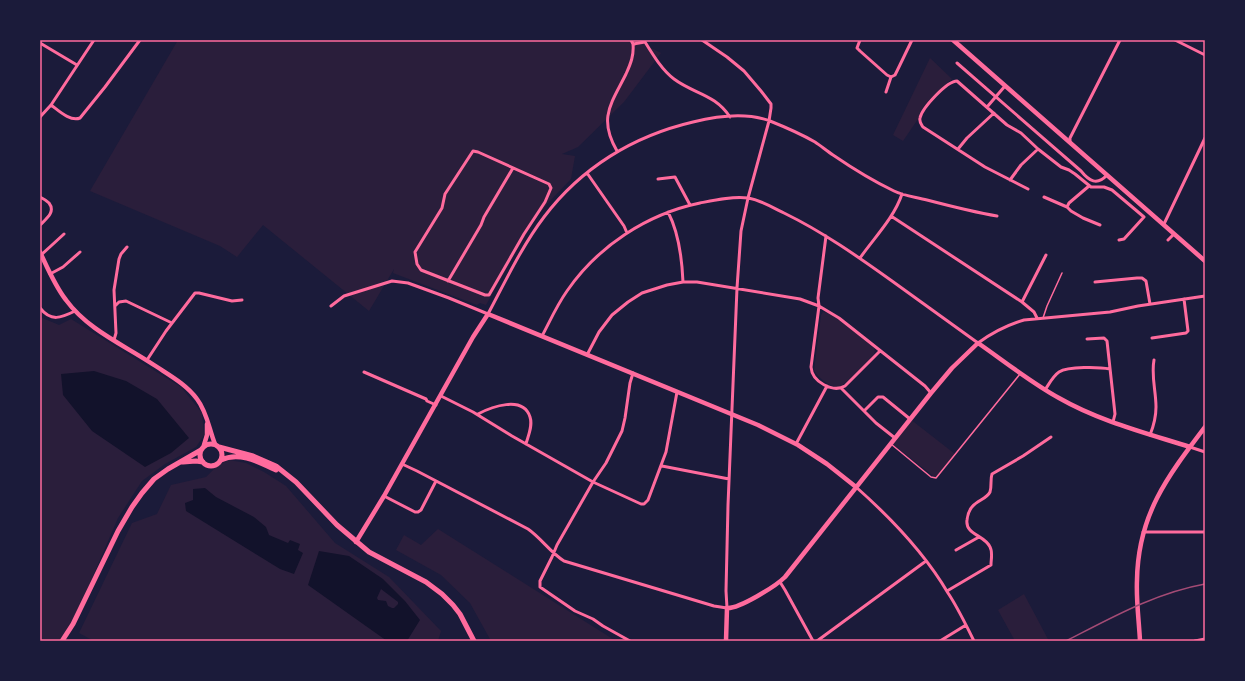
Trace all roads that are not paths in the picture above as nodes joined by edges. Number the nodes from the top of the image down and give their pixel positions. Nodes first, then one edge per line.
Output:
1 (94, 40) edge
2 (140, 40) edge
3 (631, 40) edge
4 (646, 40) edge
5 (702, 40) edge
6 (860, 40) edge
7 (912, 40) edge
8 (953, 40) edge
9 (1120, 40) edge
10 (1175, 40) edge
11 (40, 43) edge
12 (633, 44) junction
13 (1205, 55) edge
14 (957, 63) dead end
15 (77, 65) junction
16 (891, 77) junction
17 (1005, 86) junction
18 (886, 92) dead end
19 (996, 96) junction
20 (50, 105) junction
21 (987, 107) junction
22 (994, 113) junction
23 (730, 116) junction
24 (40, 117) edge
25 (769, 121) junction
26 (1205, 138) edge
27 (1070, 142) junction
28 (1204, 143) edge
29 (958, 149) junction
30 (1038, 149) junction
31 (617, 151) junction
32 (513, 168) junction
33 (586, 173) junction
34 (1107, 175) junction
35 (1084, 176) junction
36 (1079, 177) junction
37 (658, 179) dead end
38 (1010, 180) junction
39 (1089, 186) junction
40 (1028, 189) dead end
41 (902, 194) junction
42 (40, 197) edge
43 (1044, 197) dead end
44 (748, 198) junction
45 (690, 205) junction
46 (1067, 207) junction
47 (668, 212) junction
48 (891, 216) junction
49 (997, 216) dead end
50 (1164, 224) junction
51 (40, 225) edge
52 (1100, 225) dead end
53 (627, 233) junction
54 (64, 234) dead end
55 (1174, 234) junction
56 (826, 236) junction
57 (1119, 240) dead end
58 (1168, 240) dead end
59 (127, 247) dead end
60 (80, 252) dead end
61 (41, 253) edge
62 (1046, 255) dead end
63 (860, 258) junction
64 (1205, 260) edge
65 (1062, 273) dead end
66 (50, 274) junction
67 (448, 281) junction
68 (683, 282) junction
69 (1095, 282) dead end
70 (737, 288) junction
71 (1205, 296) edge
72 (1184, 299) junction
73 (242, 300) dead end
74 (1022, 302) junction
75 (1150, 304) junction
76 (114, 306) junction
77 (331, 306) dead end
78 (819, 306) junction
79 (40, 308) edge
80 (75, 311) junction
81 (488, 314) junction
82 (1037, 318) junction
83 (1044, 318) junction
84 (172, 323) junction
85 (542, 336) junction
86 (1152, 338) dead end
87 (1087, 339) dead end
88 (114, 340) junction
89 (978, 343) junction
90 (880, 351) junction
91 (587, 355) junction
92 (147, 360) junction
93 (1154, 360) dead end
94 (1110, 369) junction
95 (364, 372) dead end
96 (633, 373) junction
97 (1021, 373) junction
98 (827, 386) junction
99 (841, 388) junction
100 (1045, 390) junction
101 (677, 392) junction
102 (931, 392) junction
103 (441, 396) junction
104 (436, 405) junction
105 (864, 411) junction
106 (478, 414) junction
107 (732, 414) junction
108 (207, 419) junction
109 (910, 420) junction
110 (1113, 422) junction
111 (1205, 427) edge
112 (1150, 434) junction
113 (1051, 437) dead end
114 (895, 438) junction
115 (891, 443) junction
116 (526, 444) junction
117 (796, 444) junction
118 (217, 445) junction
119 (1190, 447) junction
120 (203, 448) junction
121 (1205, 452) edge
122 (221, 460) junction
123 (180, 462) junction
124 (203, 462) junction
125 (402, 464) junction
126 (662, 466) junction
127 (283, 472) junction
128 (729, 479) junction
129 (436, 481) junction
130 (593, 482) junction
131 (856, 487) junction
132 (384, 496) junction
133 (1143, 532) junction
134 (1205, 532) edge
135 (979, 537) junction
136 (356, 542) junction
137 (956, 550) dead end
138 (554, 553) junction
139 (926, 561) junction
140 (780, 582) junction
141 (948, 591) junction
142 (727, 608) junction
143 (966, 625) junction
144 (1205, 639) edge
145 (62, 641) edge
146 (474, 641) edge
147 (630, 641) edge
148 (726, 641) edge
149 (813, 641) edge
150 (816, 641) edge
151 (940, 641) edge
152 (974, 641) edge
153 (1140, 641) edge
154 (1195, 641) edge

1 - 15 street
2 - 20 street
3 - 12 street
4 - 12 street
5 - 25 street
6 - 16 street
7 - 16 street
8 - 17 main road
9 - 27 street
10 - 13 street
11 - 15 street
12 - 23 street
12 - 31 street
14 - 19 street
15 - 20 street
16 - 18 street
17 - 19 street
17 - 27 main road
19 - 21 street
19 - 35 street
20 - 24 street
21 - 22 street
21 - 29 street
22 - 29 street
22 - 30 street
23 - 25 street
23 - 31 street
25 - 41 street
25 - 44 street
26 - 28 street
27 - 34 main road
28 - 50 street
29 - 38 street
30 - 36 street
30 - 38 street
31 - 33 street
32 - 67 street
32 - 67 street
32 - 67 street
33 - 53 street
33 - 81 street
34 - 35 street
34 - 50 main road
35 - 36 street
36 - 39 street
37 - 45 street
38 - 40 street
39 - 46 street
39 - 57 street
41 - 48 street
41 - 49 street
42 - 51 street
43 - 46 street
44 - 45 street
44 - 56 street
44 - 70 street
45 - 47 street
46 - 52 street
47 - 53 street
47 - 68 street
48 - 63 street
48 - 74 street
50 - 55 main road
53 - 85 street
54 - 61 street
55 - 58 street
55 - 64 main road
56 - 63 street
56 - 78 street
59 - 76 street
60 - 66 street
61 - 66 main road
62 - 74 street
63 - 89 street
65 - 83 lane
66 - 80 main road
68 - 70 street
68 - 91 street
69 - 75 street
70 - 78 street
70 - 107 street
71 - 72 street
72 - 75 street
72 - 86 street
73 - 84 street
74 - 82 street
75 - 83 street
76 - 84 street
76 - 88 street
77 - 81 street
78 - 90 street
78 - 98 street
79 - 80 street
80 - 88 main road
81 - 85 main road
81 - 103 main road
82 - 83 street
82 - 89 street
84 - 92 street
85 - 91 main road
87 - 94 street
88 - 92 main road
89 - 97 main road
89 - 102 main road
90 - 99 street
90 - 102 street
91 - 96 main road
92 - 108 main road
93 - 112 street
94 - 100 street
94 - 110 street
95 - 104 street
96 - 101 main road
96 - 130 street
97 - 100 main road
97 - 115 lane
98 - 99 street
98 - 117 street
99 - 105 street
100 - 110 main road
101 - 107 main road
101 - 126 street
102 - 109 main road
103 - 104 main road
103 - 106 street
104 - 125 main road
105 - 109 street
105 - 114 street
106 - 116 street
106 - 116 street
107 - 117 main road
107 - 128 street
108 - 118 main road
108 - 120 main road
109 - 114 main road
110 - 112 main road
111 - 119 main road
112 - 119 main road
113 - 135 street
114 - 115 main road
115 - 131 main road
116 - 130 street
117 - 131 main road
118 - 120 main road
118 - 122 main road
118 - 127 main road
119 - 121 street
119 - 133 main road
120 - 123 main road
120 - 124 main road
122 - 124 main road
122 - 127 main road
123 - 124 main road
123 - 145 main road
125 - 129 street
125 - 132 main road
126 - 128 street
126 - 130 street
127 - 136 main road
128 - 142 street
129 - 132 street
129 - 138 street
130 - 138 street
131 - 139 street
131 - 140 main road
132 - 136 main road
133 - 134 street
133 - 153 main road
135 - 137 street
135 - 141 street
136 - 146 main road
138 - 142 street
138 - 147 street
139 - 141 street
139 - 150 street
140 - 142 main road
140 - 149 street
141 - 143 street
142 - 148 main road
143 - 151 street
143 - 152 street
144 - 154 street

